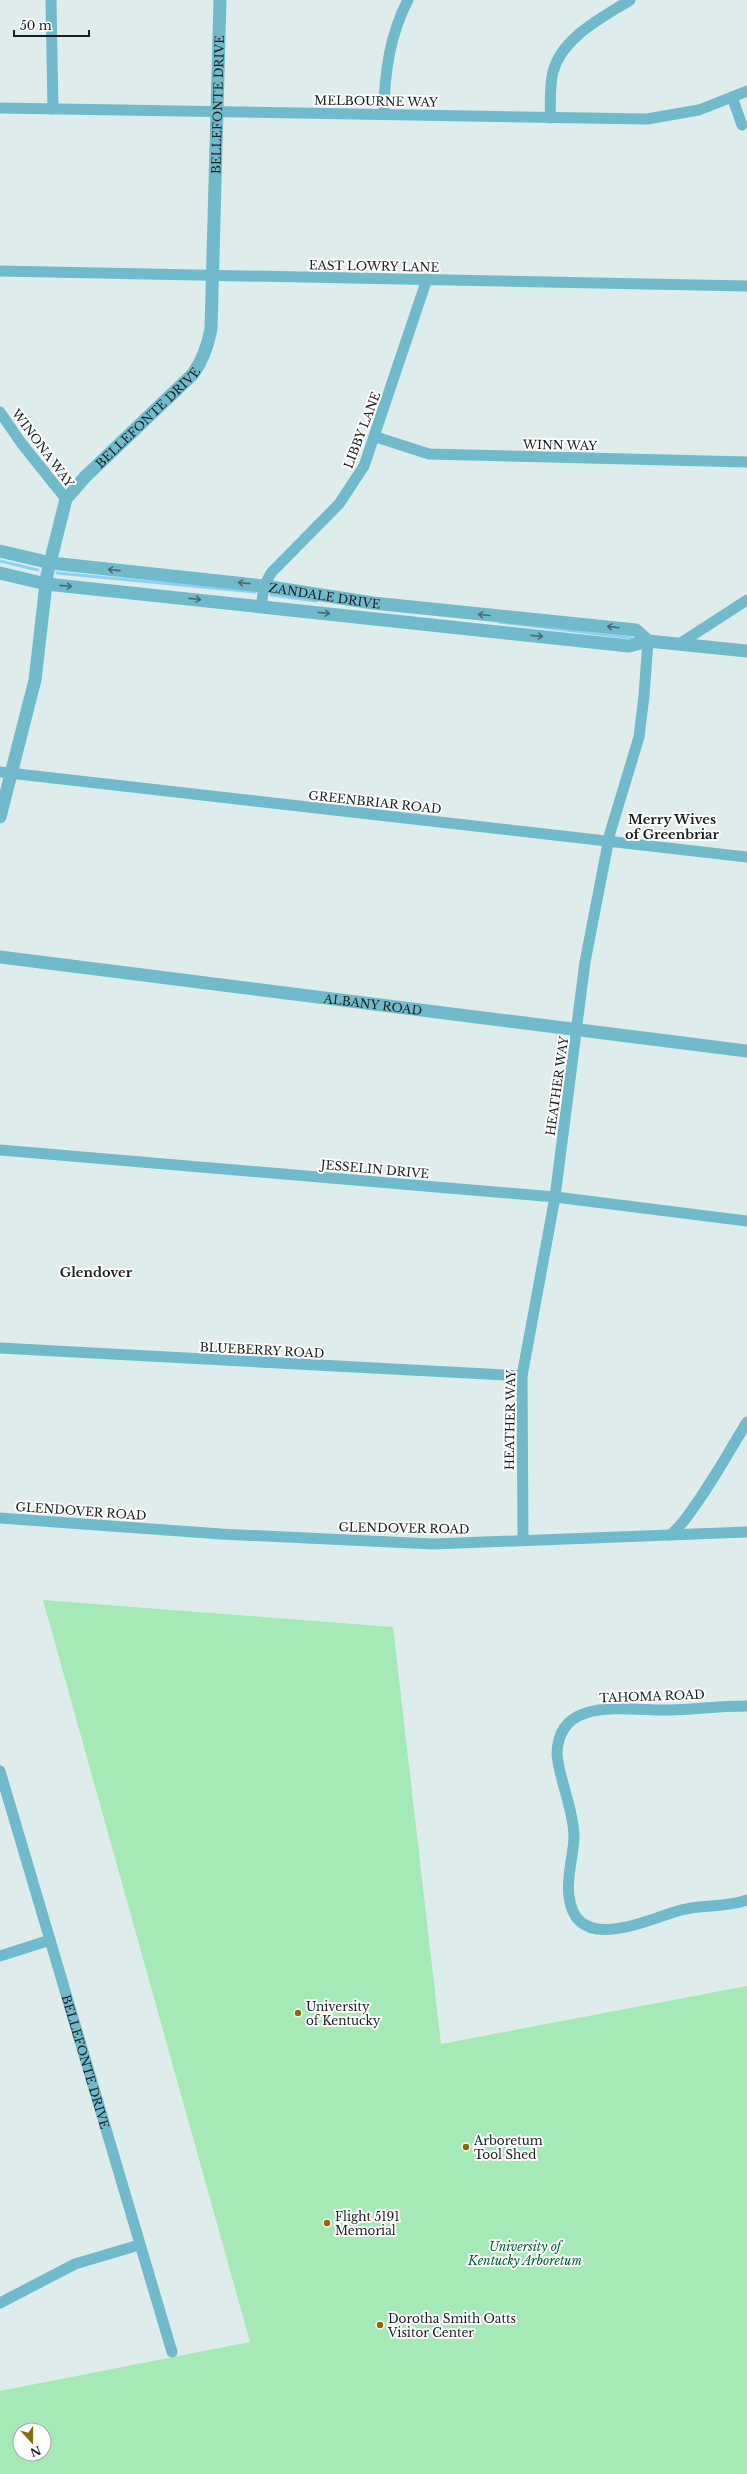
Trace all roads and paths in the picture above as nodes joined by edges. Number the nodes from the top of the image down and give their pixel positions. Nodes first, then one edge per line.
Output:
1 (51, 0) edge
2 (220, 0) edge
3 (408, 0) edge
4 (630, 0) edge
5 (747, 91) edge
6 (732, 97) junction
7 (0, 108) edge
8 (53, 109) junction
9 (218, 112) junction
10 (384, 114) junction
11 (550, 118) junction
12 (742, 125) dead end
13 (0, 271) edge
14 (212, 276) junction
15 (427, 279) junction
16 (747, 286) edge
17 (0, 412) edge
18 (376, 437) junction
19 (747, 462) edge
20 (66, 499) junction
21 (0, 551) edge
22 (51, 563) junction
23 (0, 574) edge
24 (46, 584) junction
25 (264, 586) junction
26 (747, 600) edge
27 (261, 606) junction
28 (648, 640) junction
29 (679, 644) junction
30 (747, 651) edge
31 (6, 773) edge
32 (0, 817) edge
33 (610, 842) junction
34 (747, 857) edge
35 (0, 957) edge
36 (577, 1030) junction
37 (747, 1051) edge
38 (0, 1150) edge
39 (555, 1197) junction
40 (747, 1221) edge
41 (0, 1348) edge
42 (522, 1376) junction
43 (747, 1422) edge
44 (0, 1518) edge
45 (747, 1532) edge
46 (668, 1535) junction
47 (523, 1540) junction
48 (747, 1706) edge
49 (0, 1771) edge
50 (747, 1900) edge
51 (50, 1940) junction
52 (0, 1956) edge
53 (139, 2245) junction
54 (0, 2303) edge
55 (172, 2352) dead end

1 - 8 street
2 - 9 street, BELLEFONTE DRIVE
3 - 10 street
4 - 11 street
5 - 6 street, MELBOURNE WAY
6 - 11 street, MELBOURNE WAY
6 - 12 street
7 - 8 street, MELBOURNE WAY
8 - 9 street, MELBOURNE WAY
9 - 10 street, MELBOURNE WAY
9 - 14 street, BELLEFONTE DRIVE
10 - 11 street, MELBOURNE WAY
13 - 14 street, EAST LOWRY LANE
14 - 15 street, EAST LOWRY LANE
14 - 20 street, BELLEFONTE DRIVE
15 - 16 street, EAST LOWRY LANE
15 - 18 street, LIBBY LANE
17 - 20 street, WINONA WAY
18 - 19 street, WINN WAY
18 - 25 street, LIBBY LANE
20 - 22 street, BELLEFONTE DRIVE
21 - 22 street, ZANDALE DRIVE
22 - 24 street, BELLEFONTE DRIVE
25 -> 22 street, ZANDALE DRIVE
23 - 24 street, ZANDALE DRIVE
24 -> 27 street, ZANDALE DRIVE
24 - 31 street, BELLEFONTE DRIVE
25 - 27 street, LIBBY LANE
28 -> 25 street, ZANDALE DRIVE
26 - 29 street
27 -> 28 street, ZANDALE DRIVE
28 - 29 street, ZANDALE DRIVE
28 - 33 street, HEATHER WAY
29 - 30 street, ZANDALE DRIVE
31 - 32 street, BELLEFONTE DRIVE
31 - 33 street, GREENBRIAR ROAD
33 - 34 street, GREENBRIAR ROAD
33 - 36 street, HEATHER WAY
35 - 36 street, ALBANY ROAD
36 - 37 street, ALBANY ROAD
36 - 39 street, HEATHER WAY
38 - 39 street, JESSELIN DRIVE
39 - 40 street, JESSELIN DRIVE
39 - 42 street, HEATHER WAY
41 - 42 street, BLUEBERRY ROAD
42 - 47 street, HEATHER WAY
43 - 46 street
44 - 47 street, GLENDOVER ROAD
45 - 46 street, GLENDOVER ROAD
46 - 47 street, GLENDOVER ROAD
48 - 50 street, TAHOMA ROAD
49 - 51 street, BELLEFONTE DRIVE
51 - 52 street
51 - 53 street, BELLEFONTE DRIVE
53 - 54 street
53 - 55 street, BELLEFONTE DRIVE

